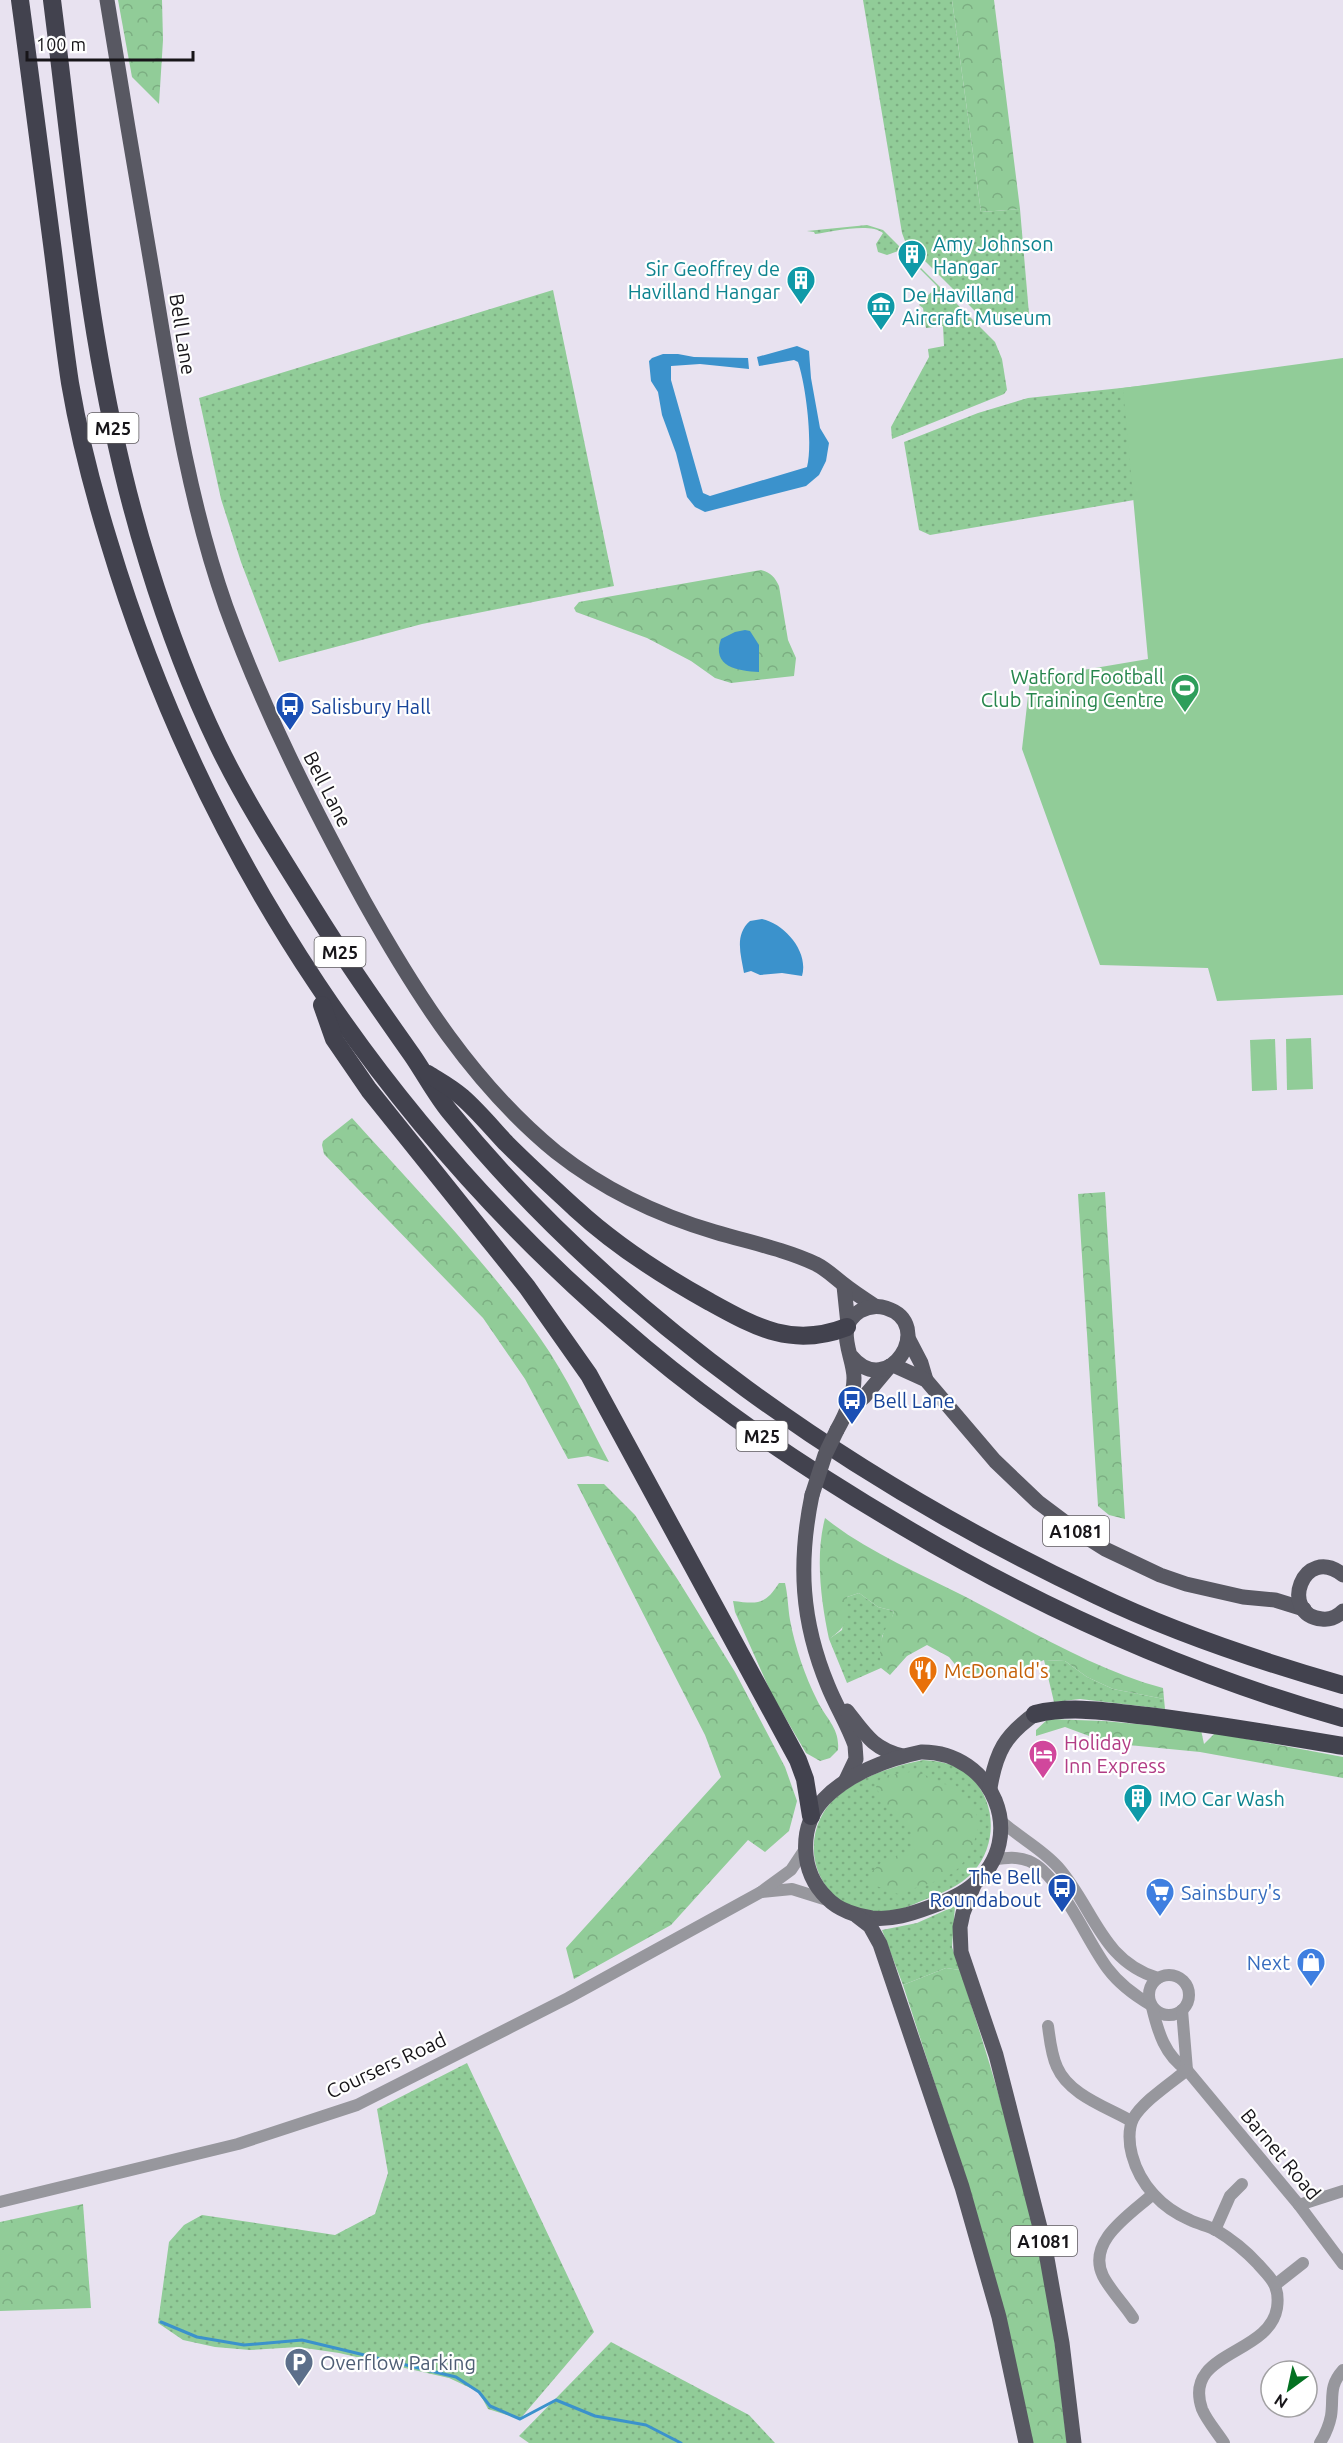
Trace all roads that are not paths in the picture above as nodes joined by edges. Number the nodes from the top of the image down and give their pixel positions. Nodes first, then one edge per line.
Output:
1 (20, 0) edge
2 (52, 0) edge
3 (106, 0) edge
4 (310, 976) junction
5 (422, 1069) junction
6 (844, 1286) junction
7 (875, 1306) junction
8 (848, 1325) junction
9 (908, 1338) junction
10 (851, 1356) junction
11 (891, 1366) junction
12 (927, 1380) junction
13 (847, 1412) junction
14 (1343, 1575) edge
15 (1300, 1585) junction
16 (1275, 1600) junction
17 (1304, 1610) junction
18 (1343, 1611) edge
19 (1343, 1685) edge
20 (828, 1687) junction
21 (1035, 1714) joint
22 (1343, 1718) edge
23 (1343, 1746) edge
24 (903, 1756) junction
25 (846, 1780) junction
26 (990, 1788) junction
27 (812, 1816) junction
28 (1000, 1820) junction
29 (805, 1849) junction
30 (992, 1860) junction
31 (974, 1885) junction
32 (760, 1892) junction
33 (827, 1900) junction
34 (857, 1916) junction
35 (1158, 1978) junction
36 (1151, 2006) junction
37 (1182, 2010) junction
38 (1048, 2026) dead end
39 (1186, 2070) junction
40 (1131, 2121) junction
41 (1242, 2184) dead end
42 (1343, 2191) edge
43 (1153, 2194) junction
44 (0, 2202) edge
45 (1299, 2205) junction
46 (1215, 2230) junction
47 (1303, 2262) dead end
48 (1343, 2264) edge
49 (1275, 2285) junction
50 (1133, 2318) dead end
51 (1343, 2370) edge
52 (1026, 2443) edge
53 (1074, 2443) edge
54 (1224, 2443) edge
55 (1320, 2443) edge

1 - 4 highway, M25
2 - 5 highway, M25
3 - 6 main road, Bell Lane
4 - 22 highway, M25
4 - 27 highway, M25
5 - 8 highway, M25
5 - 19 highway, M25
6 - 7 main road, Bell Lane
6 - 8 main road
7 - 8 main road
7 - 9 main road
8 - 10 main road
9 - 11 main road
9 - 12 main road, A1081
10 - 11 main road
10 - 13 main road
11 - 12 main road, A1081
11 - 13 main road
12 - 16 main road, A1081
13 - 20 main road, bridge
14 - 15 main road
15 - 16 main road
15 - 17 main road
16 - 17 main road, A1081
17 - 18 main road
20 - 24 main road
20 - 25 main road
21 - 23 highway
21 - 26 main road
24 - 25 main road
24 - 26 main road
25 - 27 main road
26 - 28 main road
27 - 29 main road
28 - 30 main road
28 - 35 street
29 - 32 street, Coursers Road
29 - 33 main road
30 - 31 main road
30 - 36 street
31 - 34 main road
31 - 53 main road, A1081
32 - 33 street, Coursers Road
32 - 44 street, Coursers Road
33 - 34 main road
34 - 52 main road, A1081
35 - 36 street
35 - 37 street
36 - 37 street
36 - 39 street, Barnet Road
37 - 39 street
38 - 40 street
39 - 40 street
39 - 45 street, Barnet Road
40 - 43 street
41 - 46 street
42 - 45 street
43 - 46 street
43 - 50 street
45 - 48 street, Barnet Road
46 - 49 street
47 - 49 street
49 - 54 street
51 - 55 street

